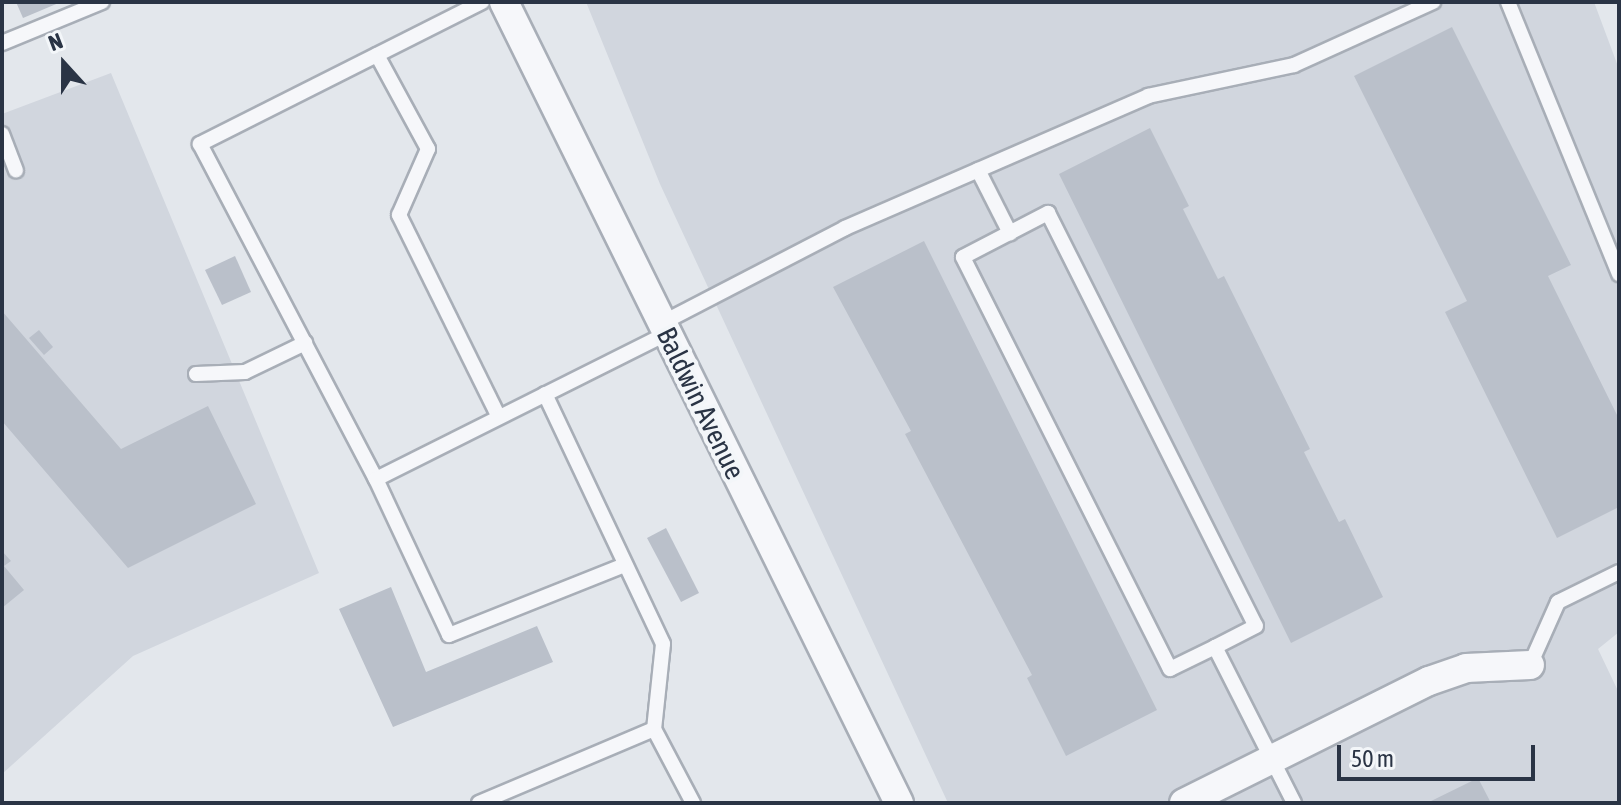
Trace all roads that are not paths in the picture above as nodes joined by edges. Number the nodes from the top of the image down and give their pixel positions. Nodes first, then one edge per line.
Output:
1 (102, 2) edge
2 (482, 2) edge
3 (504, 2) edge
4 (1433, 2) edge
5 (1508, 2) edge
6 (2, 43) edge
7 (377, 55) junction
8 (2, 134) edge
9 (16, 170) dead end
10 (978, 170) junction
11 (1010, 233) junction
12 (1619, 274) edge
13 (664, 328) junction
14 (305, 343) junction
15 (196, 374) dead end
16 (545, 394) junction
17 (499, 417) junction
18 (376, 479) junction
19 (625, 565) junction
20 (1619, 572) edge
21 (1215, 647) junction
22 (1530, 665) joint
23 (654, 729) junction
24 (1272, 759) junction
25 (479, 803) edge
26 (693, 803) edge
27 (899, 803) edge
28 (1184, 803) edge
29 (1294, 803) edge

1 - 6 lane
2 - 7 lane
3 - 13 street, Baldwin Avenue
4 - 10 lane
5 - 12 lane
7 - 14 lane
7 - 17 lane
8 - 9 lane
10 - 11 lane
10 - 13 lane
11 - 21 lane
11 - 21 lane
13 - 16 lane
13 - 27 street, Baldwin Avenue
14 - 15 lane
14 - 18 lane
16 - 17 lane
16 - 19 lane
17 - 18 lane
18 - 19 lane
19 - 23 lane
20 - 22 lane
21 - 24 lane
22 - 24 street
23 - 25 lane
23 - 26 lane
24 - 28 street
24 - 29 lane

